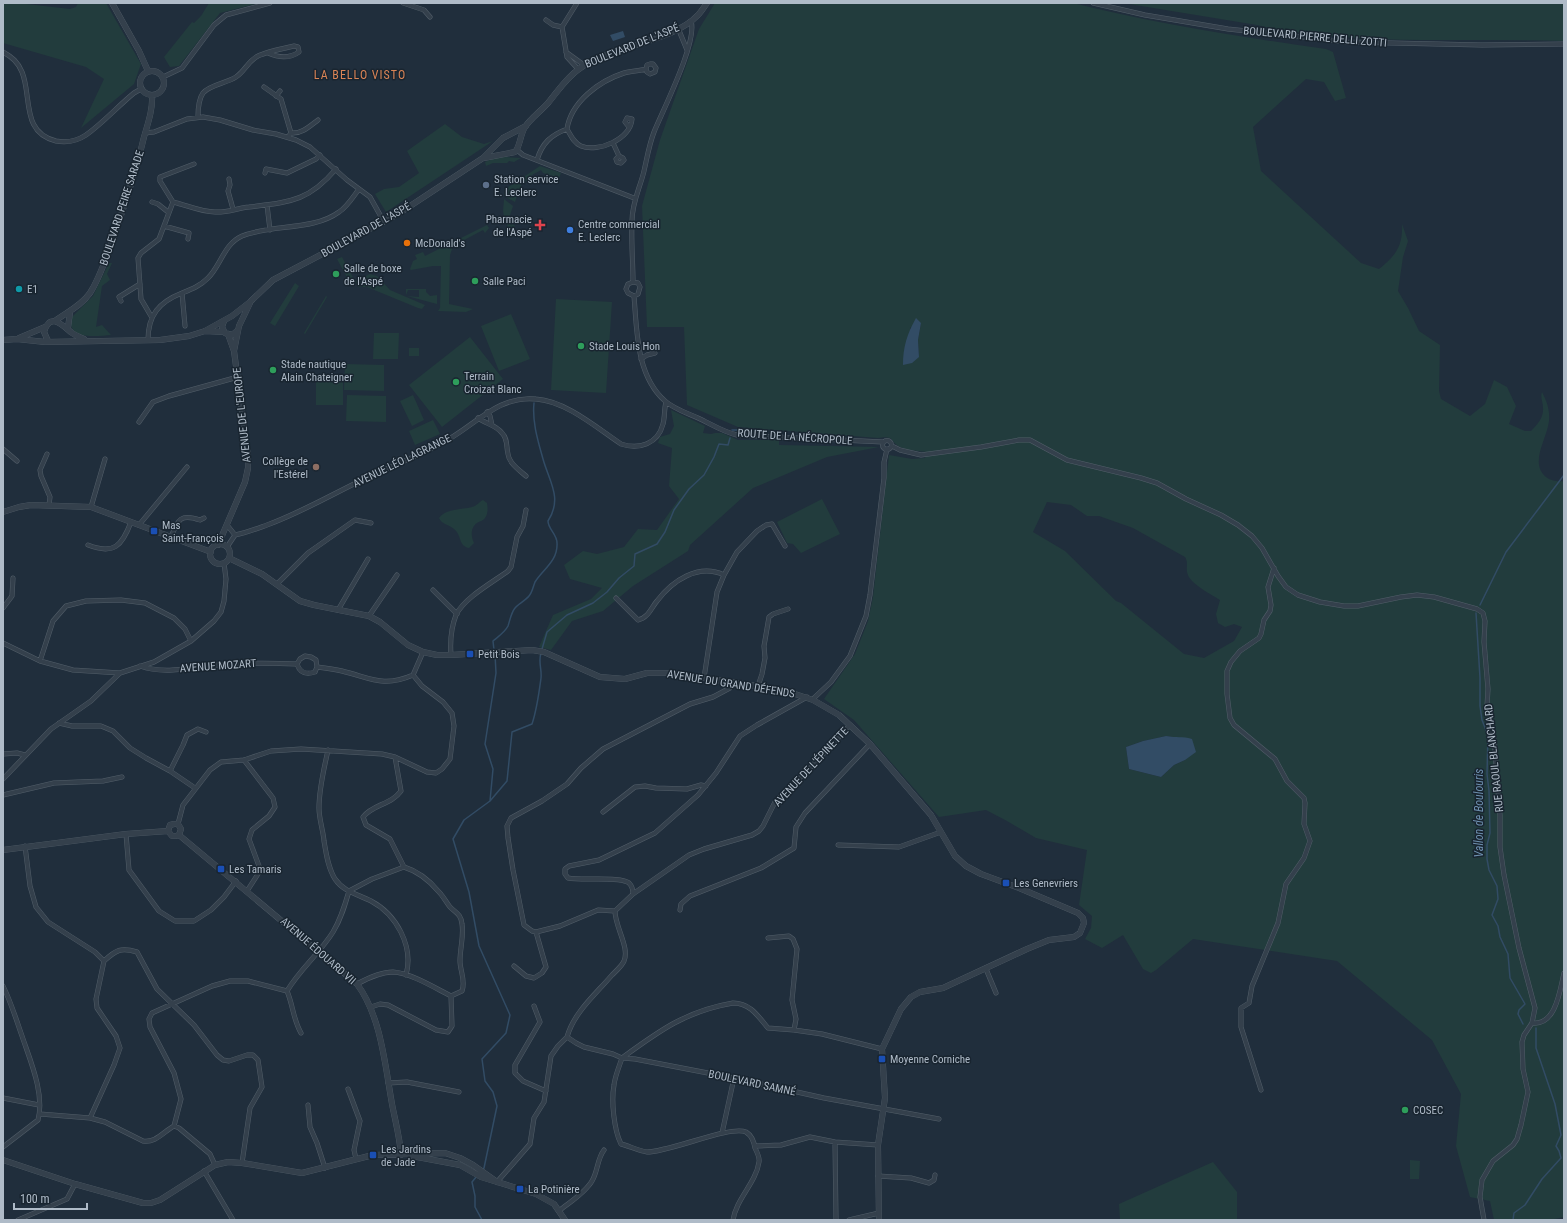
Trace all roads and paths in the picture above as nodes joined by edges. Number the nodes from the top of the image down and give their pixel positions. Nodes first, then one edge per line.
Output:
1 (112, 3) edge
2 (270, 3) edge
3 (403, 3) edge
4 (577, 3) edge
5 (707, 3) edge
6 (1093, 3) edge
7 (430, 17) dead end
8 (546, 20) dead end
9 (691, 21) junction
10 (562, 27) junction
11 (678, 28) junction
12 (1564, 44) edge
13 (566, 51) junction
14 (687, 51) junction
15 (3, 52) edge
16 (268, 53) junction
17 (584, 65) junction
18 (578, 69) junction
19 (646, 69) dead end
20 (148, 71) junction
21 (163, 77) junction
22 (264, 87) dead end
23 (141, 89) junction
24 (280, 91) dead end
25 (152, 95) junction
26 (276, 96) junction
27 (198, 117) junction
28 (318, 120) dead end
29 (526, 126) junction
30 (629, 127) dead end
31 (567, 129) junction
32 (145, 133) junction
33 (292, 133) junction
34 (508, 136) junction
35 (288, 137) junction
36 (501, 141) junction
37 (518, 143) junction
38 (613, 143) junction
39 (517, 150) junction
40 (506, 153) junction
41 (320, 155) junction
42 (619, 156) dead end
43 (483, 158) junction
44 (537, 160) junction
45 (194, 164) dead end
46 (336, 169) junction
47 (265, 173) dead end
48 (229, 179) dead end
49 (359, 189) junction
50 (634, 198) junction
51 (152, 202) dead end
52 (173, 202) junction
53 (267, 205) junction
54 (233, 209) junction
55 (168, 212) junction
56 (384, 222) junction
57 (164, 226) junction
58 (270, 230) junction
59 (188, 239) dead end
60 (633, 282) junction
61 (140, 284) junction
62 (182, 292) junction
63 (634, 296) junction
64 (121, 301) dead end
65 (250, 302) junction
66 (70, 312) junction
67 (151, 316) junction
68 (227, 320) junction
69 (55, 321) junction
70 (185, 326) dead end
71 (45, 327) junction
72 (238, 328) junction
73 (68, 329) junction
74 (205, 331) junction
75 (226, 333) junction
76 (17, 338) junction
77 (3, 340) edge
78 (86, 340) junction
79 (148, 340) junction
80 (48, 341) junction
81 (62, 341) junction
82 (234, 352) junction
83 (655, 353) dead end
84 (641, 359) junction
85 (238, 376) junction
86 (666, 402) junction
87 (487, 412) junction
88 (478, 418) junction
89 (139, 422) dead end
90 (492, 425) junction
91 (883, 442) junction
92 (892, 446) junction
93 (3, 449) edge
94 (887, 449) junction
95 (47, 454) dead end
96 (105, 459) dead end
97 (17, 461) dead end
98 (187, 467) dead end
99 (526, 476) dead end
100 (49, 505) junction
101 (91, 507) junction
102 (526, 510) dead end
103 (3, 512) edge
104 (204, 518) dead end
105 (130, 522) junction
106 (371, 523) dead end
107 (139, 525) junction
108 (227, 525) junction
109 (235, 535) junction
110 (171, 537) junction
111 (88, 545) dead end
112 (218, 545) junction
113 (785, 546) dead end
114 (227, 547) junction
115 (211, 552) junction
116 (229, 558) junction
117 (368, 559) dead end
118 (224, 564) junction
119 (1274, 568) junction
120 (397, 575) dead end
121 (724, 575) junction
122 (13, 578) dead end
123 (277, 584) junction
124 (433, 590) dead end
125 (616, 598) dead end
126 (3, 608) edge
127 (788, 609) dead end
128 (338, 610) junction
129 (457, 614) junction
130 (369, 616) junction
131 (191, 641) junction
132 (3, 642) edge
133 (423, 652) junction
134 (451, 655) junction
135 (40, 661) junction
136 (297, 664) junction
137 (140, 666) junction
138 (317, 667) junction
139 (120, 673) junction
140 (413, 675) junction
141 (704, 678) junction
142 (732, 682) junction
143 (758, 686) junction
144 (807, 697) junction
145 (813, 700) junction
146 (59, 723) junction
147 (850, 725) junction
148 (206, 732) dead end
149 (870, 744) junction
150 (328, 750) junction
151 (3, 754) edge
152 (25, 755) junction
153 (395, 757) junction
154 (244, 760) junction
155 (170, 771) junction
156 (122, 777) dead end
157 (3, 779) edge
158 (706, 786) junction
159 (195, 788) junction
160 (3, 795) edge
161 (603, 812) dead end
162 (178, 824) junction
163 (168, 831) junction
164 (941, 832) junction
165 (126, 834) junction
166 (179, 835) junction
167 (838, 845) dead end
168 (25, 846) junction
169 (3, 850) edge
170 (404, 867) junction
171 (236, 881) junction
172 (349, 890) junction
173 (247, 891) junction
174 (633, 894) junction
175 (680, 910) dead end
176 (615, 911) junction
177 (536, 932) junction
178 (768, 938) dead end
179 (319, 951) junction
180 (104, 961) junction
181 (514, 966) dead end
182 (986, 969) junction
183 (1564, 973) edge
184 (406, 975) junction
185 (357, 984) junction
186 (3, 986) edge
187 (287, 991) junction
188 (996, 993) dead end
189 (451, 996) junction
190 (171, 1004) junction
191 (534, 1006) dead end
192 (371, 1007) junction
193 (1532, 1023) junction
194 (794, 1030) junction
195 (301, 1033) dead end
196 (567, 1037) junction
197 (882, 1049) junction
198 (622, 1058) junction
199 (734, 1078) junction
200 (388, 1083) junction
201 (348, 1089) dead end
202 (1261, 1090) dead end
203 (546, 1091) junction
204 (459, 1092) dead end
205 (3, 1098) edge
206 (39, 1105) junction
207 (308, 1105) dead end
208 (883, 1108) junction
209 (40, 1114) junction
210 (90, 1118) junction
211 (939, 1119) dead end
212 (174, 1126) junction
213 (722, 1133) junction
214 (835, 1142) junction
215 (755, 1146) junction
216 (878, 1146) junction
217 (3, 1147) edge
218 (604, 1150) dead end
219 (401, 1155) junction
220 (356, 1159) junction
221 (3, 1160) edge
222 (242, 1164) junction
223 (215, 1165) junction
224 (325, 1168) junction
225 (204, 1171) junction
226 (935, 1174) dead end
227 (878, 1176) junction
228 (497, 1182) junction
229 (75, 1184) junction
230 (560, 1210) junction
231 (879, 1213) junction
232 (18, 1220) edge
233 (233, 1220) edge
234 (565, 1220) edge
235 (733, 1220) edge
236 (836, 1220) edge
237 (849, 1220) edge
238 (879, 1220) edge
239 (1484, 1220) edge

1 - 20 street
2 - 21 street
3 - 7 street
4 - 10 street
5 - 9 street, BOULEVARD DE L'ASPÉ
6 - 12 street, BOULEVARD PIERRE DELLI ZOTTI
8 - 10 street
9 - 11 street, BOULEVARD DE L'ASPÉ
9 - 14 street
10 - 13 street
11 - 14 street
11 - 17 street, BOULEVARD DE L'ASPÉ
13 - 17 street
13 - 18 street
14 - 50 street
15 - 23 street
16 - 16 street
16 - 27 street
17 - 18 street, BOULEVARD DE L'ASPÉ
18 - 29 street, BOULEVARD DE L'ASPÉ
19 - 31 street
20 - 21 street
20 - 23 street
21 - 25 street
22 - 26 street
23 - 25 street
24 - 26 street
25 - 32 street, BOULEVARD PEIRE SARADE
26 - 33 street
27 - 32 street
27 - 35 street
28 - 33 street
29 - 34 street, BOULEVARD DE L'ASPÉ
29 - 37 street, BOULEVARD DE L'ASPÉ
30 - 38 street
31 - 38 street
31 - 44 street
32 - 66 street, BOULEVARD PEIRE SARADE
33 - 35 street
34 - 36 street
34 - 37 street
35 - 41 street
36 - 40 street
36 - 43 street, BOULEVARD DE L'ASPÉ
37 - 39 street
38 - 42 street
39 - 40 street
39 - 44 street
40 - 43 street, BOULEVARD DE L'ASPÉ
41 - 46 street
41 - 47 street
43 - 56 street, BOULEVARD DE L'ASPÉ
44 - 50 street
45 - 52 street
46 - 49 street
46 - 53 street
48 - 54 street
49 - 56 street
49 - 58 street
50 - 60 street
51 - 55 street
52 - 54 street
52 - 55 street
53 - 54 street
53 - 58 street
55 - 57 street
56 - 65 street, BOULEVARD DE L'ASPÉ
57 - 59 street
57 - 61 street
58 - 62 street
60 - 63 street
60 - 63 street
61 - 64 street
61 - 67 street
62 - 67 street
62 - 70 street
63 - 84 street
65 - 68 street, BOULEVARD DE L'ASPÉ
65 - 72 street, BOULEVARD DE L'ASPÉ
66 - 69 street, BOULEVARD PEIRE SARADE
66 - 73 street
67 - 79 street
68 - 72 street
68 - 74 street, BOULEVARD DE L'ASPÉ
68 - 75 street
69 - 71 street
69 - 73 street
71 - 76 street
71 - 80 street
72 - 75 street
72 - 82 street, AVENUE DE L'EUROPE
73 - 78 street
73 - 81 street
74 - 75 street, BOULEVARD DE L'ASPÉ
74 - 79 street, BOULEVARD DE L'ASPÉ
75 - 82 street, AVENUE DE L'EUROPE
76 - 77 street
76 - 80 street
78 - 79 street, BOULEVARD DE L'ASPÉ
78 - 81 street, BOULEVARD DE L'ASPÉ
80 - 81 street
82 - 85 street, AVENUE DE L'EUROPE
83 - 84 street
84 - 86 street
85 - 89 street
85 - 108 street, AVENUE DE L'EUROPE
86 - 87 street, AVENUE LÉO LAGRANGE
86 - 91 street, ROUTE DE LA NÉCROPOLE
87 - 88 street, AVENUE LÉO LAGRANGE
87 - 90 street
88 - 90 street
88 - 109 street, AVENUE LÉO LAGRANGE
90 - 99 street
91 - 92 street
91 - 94 street
92 - 94 street
92 - 119 street, RUE RAOUL BLANCHARD
93 - 97 street
94 - 145 street
95 - 100 street
96 - 101 street
98 - 107 street
100 - 101 street
100 - 103 street
101 - 105 street
102 - 129 street
104 - 110 street
105 - 107 street
105 - 111 street
106 - 123 street
107 - 110 street
108 - 109 street
108 - 112 street, AVENUE DE L'EUROPE
109 - 114 street
110 - 115 street
112 - 114 street
112 - 115 street
113 - 121 street
114 - 116 street
115 - 118 street
116 - 118 street
116 - 123 street, AVENUE DU GRAND DÉFENDS
117 - 128 street
118 - 131 street
119 - 193 street, RUE RAOUL BLANCHARD
119 - 202 street
120 - 130 street
121 - 125 street
121 - 141 street
122 - 126 street
123 - 128 street, AVENUE DU GRAND DÉFENDS
124 - 129 street
127 - 143 street
128 - 130 street, AVENUE DU GRAND DÉFENDS
129 - 134 street
130 - 133 street, AVENUE DU GRAND DÉFENDS
131 - 135 street
131 - 137 street
132 - 135 street
133 - 134 street, AVENUE DU GRAND DÉFENDS
133 - 140 street
134 - 141 street, AVENUE DU GRAND DÉFENDS
135 - 139 street
136 - 137 street, AVENUE MOZART
136 - 138 street
136 - 138 street, AVENUE MOZART
137 - 139 street
138 - 140 street
139 - 146 street
140 - 153 street
141 - 142 street, AVENUE DU GRAND DÉFENDS
142 - 143 street, AVENUE DU GRAND DÉFENDS
142 - 177 street
143 - 144 street, AVENUE DU GRAND DÉFENDS
144 - 145 street, AVENUE DU GRAND DÉFENDS
144 - 158 street
145 - 147 street, AVENUE DU GRAND DÉFENDS
146 - 152 street
146 - 155 street
147 - 149 street, AVENUE DU GRAND DÉFENDS
147 - 174 street, AVENUE DE L'ÉPINETTE
148 - 155 street
149 - 164 street, AVENUE DU GRAND DÉFENDS
149 - 175 street
150 - 153 street
150 - 154 street
150 - 172 street
151 - 152 street
152 - 157 street
153 - 170 street
154 - 159 street
154 - 173 street
155 - 159 street
156 - 160 street
158 - 161 street
158 - 174 street
159 - 162 street
162 - 163 street
162 - 166 street
163 - 165 street, AVENUE ÉDOUARD VII
163 - 166 street, AVENUE ÉDOUARD VII
164 - 167 street
164 - 182 street, AVENUE DU GRAND DÉFENDS
165 - 168 street, AVENUE ÉDOUARD VII
165 - 171 street
166 - 171 street, AVENUE ÉDOUARD VII
168 - 169 street, AVENUE ÉDOUARD VII
168 - 180 street
170 - 172 street
170 - 189 street
171 - 173 street, AVENUE ÉDOUARD VII
172 - 179 street
172 - 184 street
173 - 179 street, AVENUE ÉDOUARD VII
174 - 176 street, AVENUE DE L'ÉPINETTE
176 - 177 street
176 - 196 street
177 - 181 street
178 - 194 street
179 - 185 street, AVENUE ÉDOUARD VII
179 - 187 street
180 - 190 street
180 - 210 street
182 - 188 street
182 - 197 street, AVENUE DU GRAND DÉFENDS
183 - 193 street
184 - 185 street
184 - 189 street
185 - 192 street, AVENUE ÉDOUARD VII
186 - 206 street
187 - 190 street
187 - 195 street
189 - 192 street
190 - 212 street
190 - 222 street
191 - 203 street
192 - 200 street, AVENUE ÉDOUARD VII
193 - 239 street, RUE RAOUL BLANCHARD
194 - 197 street
194 - 198 street
196 - 198 street, BOULEVARD SAMNÉ
196 - 203 street
197 - 208 street, AVENUE DU GRAND DÉFENDS
198 - 199 street, BOULEVARD SAMNÉ
198 - 213 street
199 - 208 street, BOULEVARD SAMNÉ
199 - 213 street
200 - 204 street
200 - 219 street, AVENUE ÉDOUARD VII
201 - 220 street
203 - 228 street
205 - 206 street
206 - 209 street
207 - 224 street
208 - 211 street, BOULEVARD SAMNÉ
208 - 216 street, AVENUE DU GRAND DÉFENDS
209 - 210 street
209 - 217 street
210 - 212 street
212 - 223 street
213 - 215 street
214 - 215 street
214 - 216 street
214 - 236 street
215 - 235 street
216 - 227 street, AVENUE DU GRAND DÉFENDS
218 - 230 street
219 - 220 street
219 - 228 street
220 - 224 street
221 - 229 street
222 - 223 street
222 - 224 street
223 - 225 street
225 - 229 street
225 - 233 street
226 - 227 street
227 - 231 street, AVENUE DU GRAND DÉFENDS
228 - 230 street
229 - 232 street
230 - 234 street
231 - 237 street
231 - 238 street, AVENUE DU GRAND DÉFENDS

